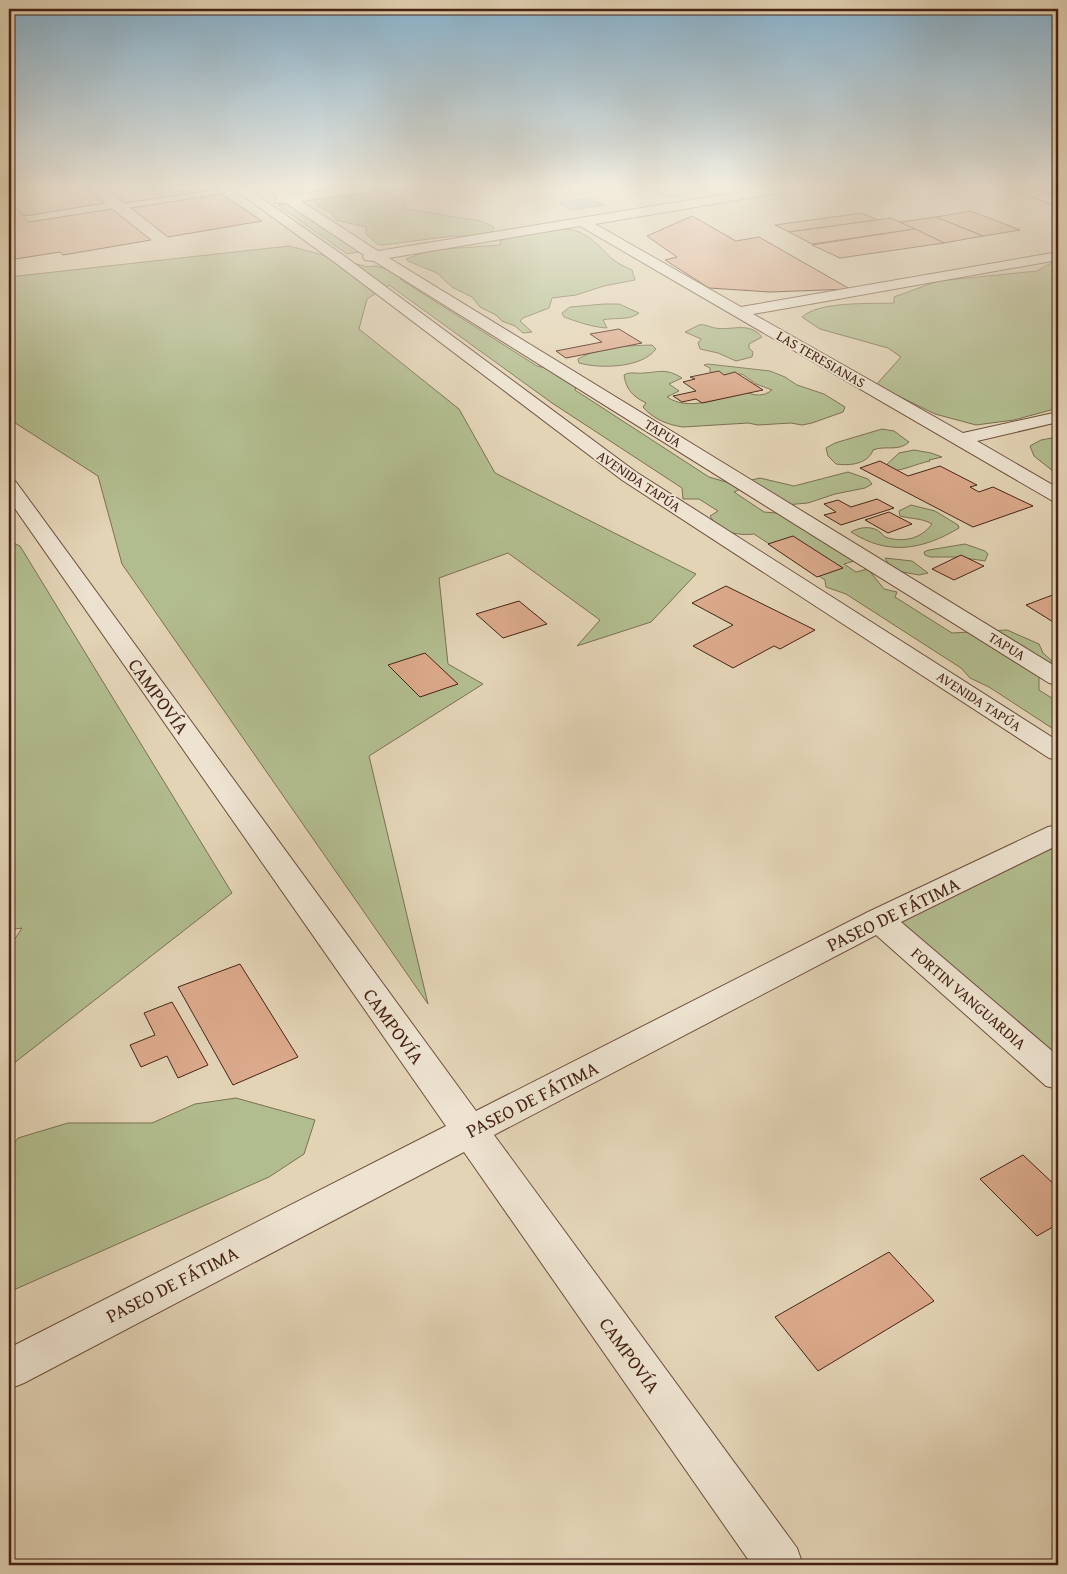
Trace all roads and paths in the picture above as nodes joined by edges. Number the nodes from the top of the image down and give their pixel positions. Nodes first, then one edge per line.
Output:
1 (353, 259) edge
2 (382, 259) edge
3 (647, 259) edge
4 (1038, 259) edge
5 (342, 261) joint
6 (738, 312) junction
7 (1058, 417) edge
8 (962, 439) junction
9 (9, 486) edge
10 (1058, 496) edge
11 (1058, 678) edge
12 (1058, 752) edge
13 (1058, 834) edge
14 (879, 920) junction
15 (1058, 1076) edge
16 (470, 1131) junction
17 (9, 1369) edge
18 (780, 1565) edge

1 - 5 street
2 - 11 street, TAPUA
3 - 6 street, LAS TERESIANAS
4 - 6 street
5 - 12 street, AVENIDA TAPÚA
6 - 8 street, LAS TERESIANAS
7 - 8 street
8 - 10 street, LAS TERESIANAS
9 - 16 street, CAMPOVÍA
13 - 14 street, PASEO DE FÁTIMA
14 - 15 street, FORTIN VANGUARDIA
14 - 16 street, PASEO DE FÁTIMA
16 - 17 street, PASEO DE FÁTIMA
16 - 18 street, CAMPOVÍA

